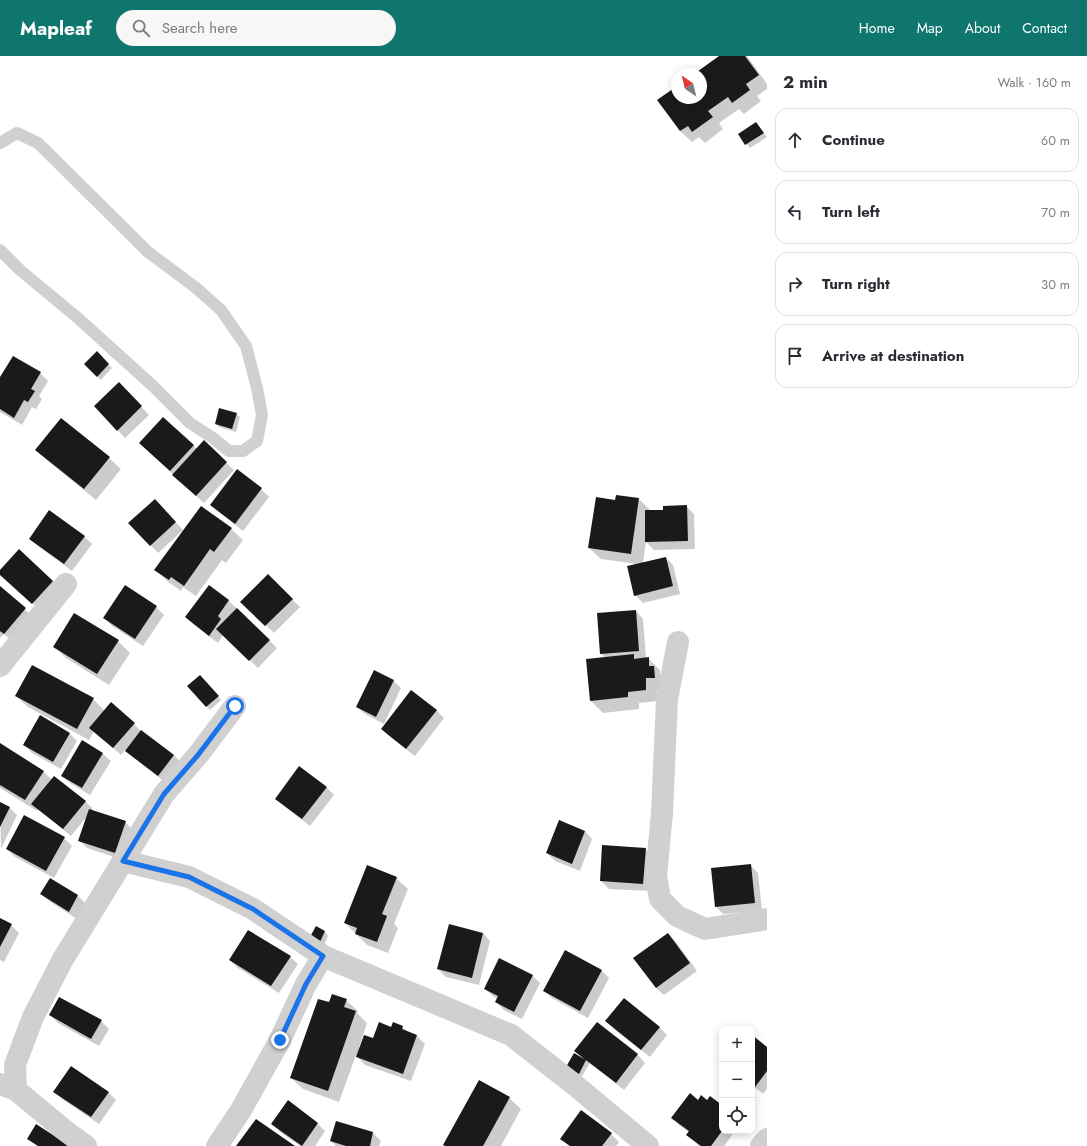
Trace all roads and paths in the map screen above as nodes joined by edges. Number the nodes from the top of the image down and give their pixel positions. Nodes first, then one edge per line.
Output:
1 (0, 143) edge
2 (0, 250) edge
3 (66, 584) dead end
4 (678, 642) dead end
5 (0, 666) edge
6 (235, 706) dead end
7 (123, 861) junction
8 (767, 919) edge
9 (323, 956) junction
10 (8, 1087) edge
11 (767, 1139) edge
12 (86, 1146) edge
13 (217, 1146) edge
14 (648, 1146) edge
15 (761, 1146) edge

1 - 2 lane
3 - 5 street
4 - 8 street
6 - 7 street
7 - 9 street
7 - 10 street
9 - 13 street
9 - 14 street
10 - 12 street
11 - 15 street

